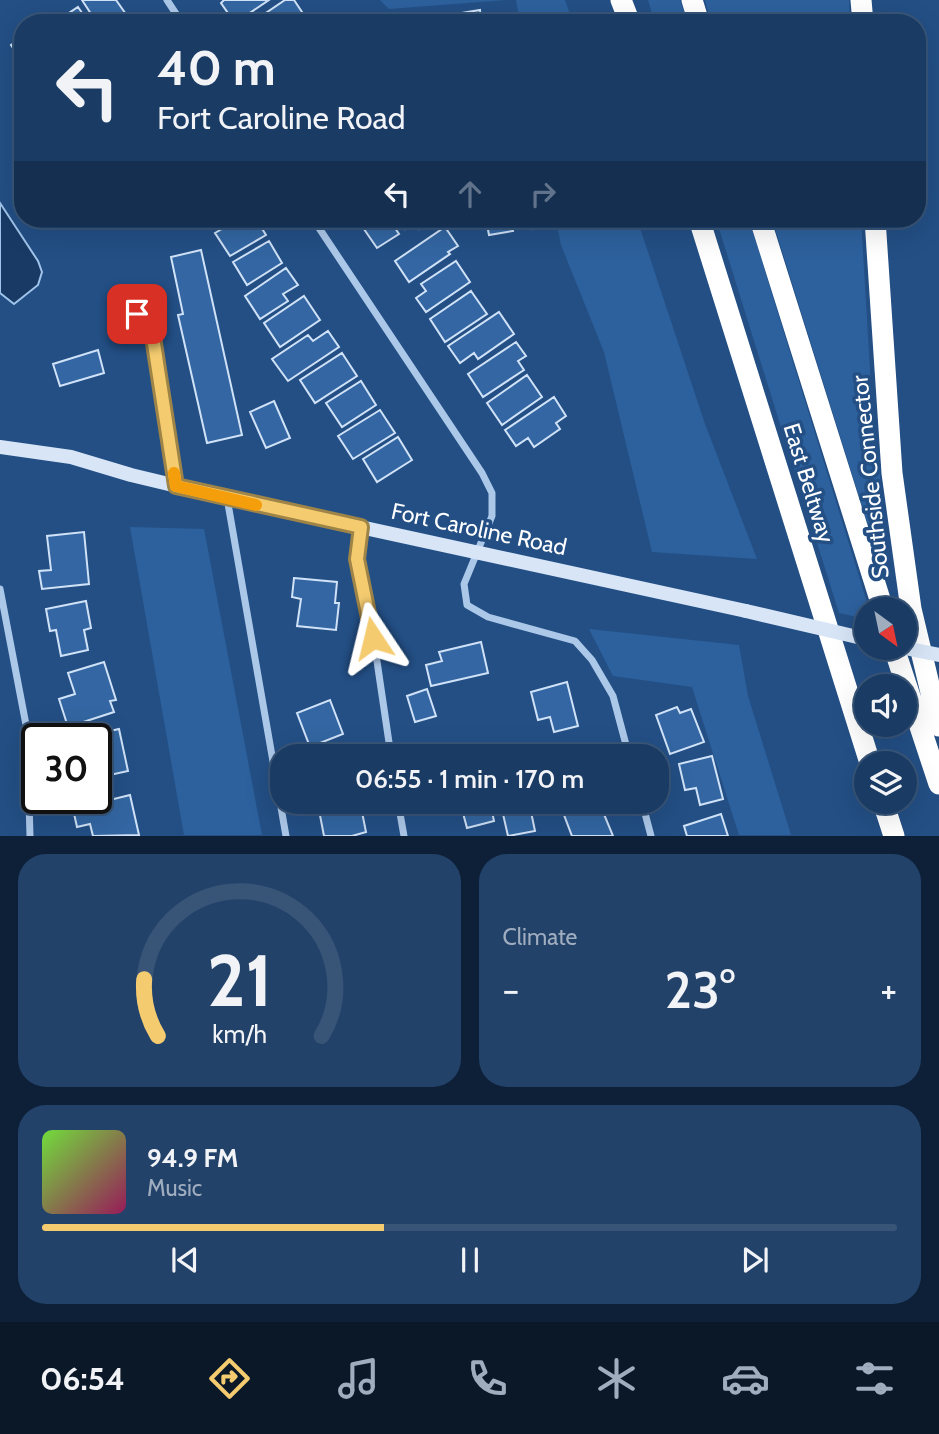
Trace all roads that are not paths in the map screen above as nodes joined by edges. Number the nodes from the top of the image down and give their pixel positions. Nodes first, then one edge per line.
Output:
1 (319, 228) edge
2 (702, 228) edge
3 (763, 228) edge
4 (876, 228) edge
5 (137, 314) dead end
6 (0, 447) edge
7 (176, 486) junction
8 (227, 499) junction
9 (361, 527) junction
10 (478, 552) junction
11 (0, 589) edge
12 (879, 597) edge
13 (854, 636) edge
14 (917, 650) edge
15 (939, 655) edge
16 (898, 660) edge
17 (939, 726) edge
18 (389, 744) edge
19 (626, 744) edge
20 (866, 751) edge
21 (939, 784) edge
22 (400, 814) edge
23 (645, 814) edge
24 (887, 814) edge
25 (30, 835) edge
26 (286, 835) edge
27 (404, 835) edge
28 (651, 835) edge
29 (894, 835) edge

1 - 10 street
2 - 20 highway, East Beltway
3 - 12 highway, East Beltway
4 - 17 highway, Southside Connector
5 - 7 street
6 - 7 street, Fort Caroline Road
7 - 8 street, Fort Caroline Road
8 - 9 street, Fort Caroline Road
8 - 26 street
9 - 10 street, Fort Caroline Road
9 - 18 street
10 - 13 street, Fort Caroline Road, bridge
10 - 19 street
11 - 25 street
14 - 15 street, bridge
16 - 21 highway
22 - 27 street
23 - 28 street
24 - 29 highway

